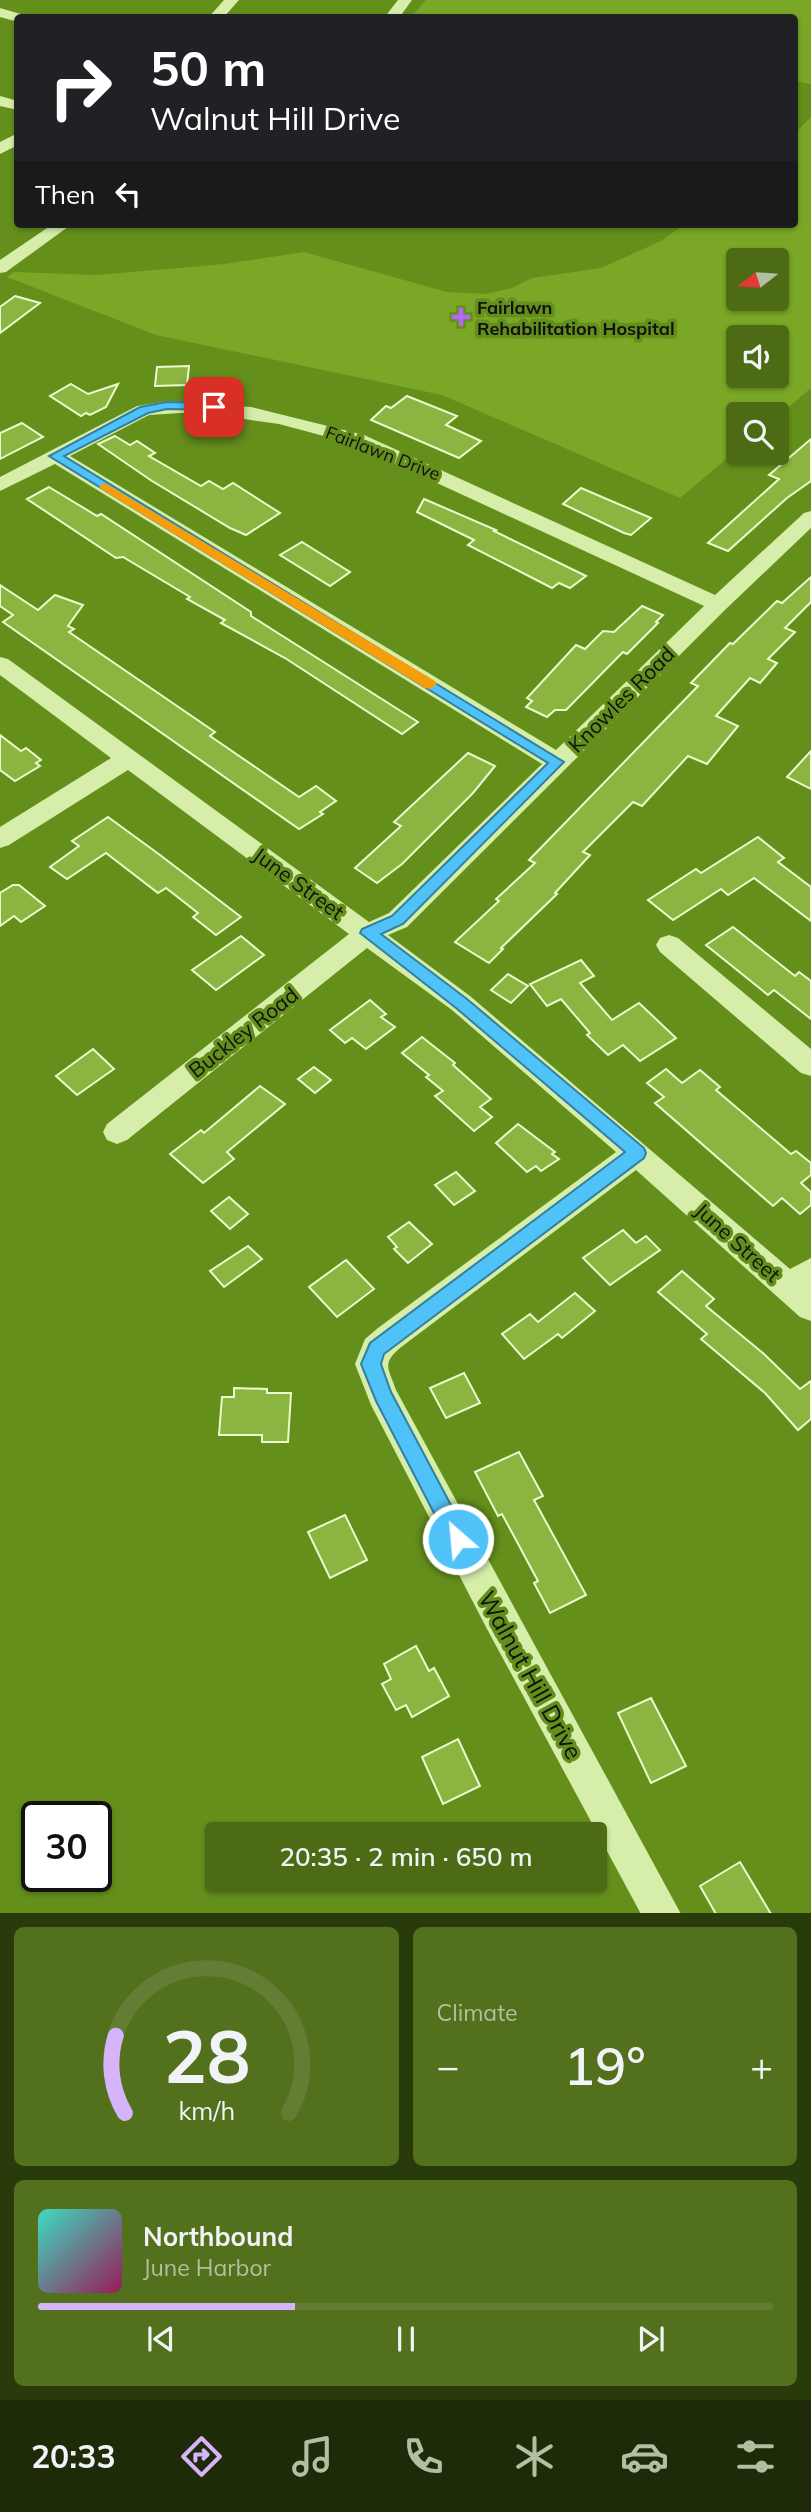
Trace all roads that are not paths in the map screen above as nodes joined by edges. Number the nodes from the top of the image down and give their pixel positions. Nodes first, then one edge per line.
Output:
1 (232, 0) edge
2 (405, 0) edge
3 (219, 14) edge
4 (394, 14) edge
5 (58, 228) edge
6 (0, 268) edge
7 (55, 456) junction
8 (0, 485) edge
9 (811, 517) edge
10 (718, 604) junction
11 (0, 664) edge
12 (127, 759) junction
13 (557, 762) junction
14 (0, 839) edge
15 (368, 933) junction
16 (669, 945) dead end
17 (811, 1065) edge
18 (117, 1132) dead end
19 (637, 1153) junction
20 (804, 1288) edge
21 (662, 1913) edge

1 - 3 street
2 - 4 street
5 - 6 street
7 - 8 street, Fairlawn Drive
7 - 10 street, Fairlawn Drive
7 - 13 street
9 - 10 street, Knowles Road
10 - 13 street, Knowles Road
11 - 12 street, June Street
12 - 14 street
12 - 15 street, June Street
13 - 15 street, Knowles Road
15 - 18 street, Buckley Road
15 - 19 street, June Street
16 - 17 street
19 - 20 street, June Street
19 - 21 street, Walnut Hill Drive

